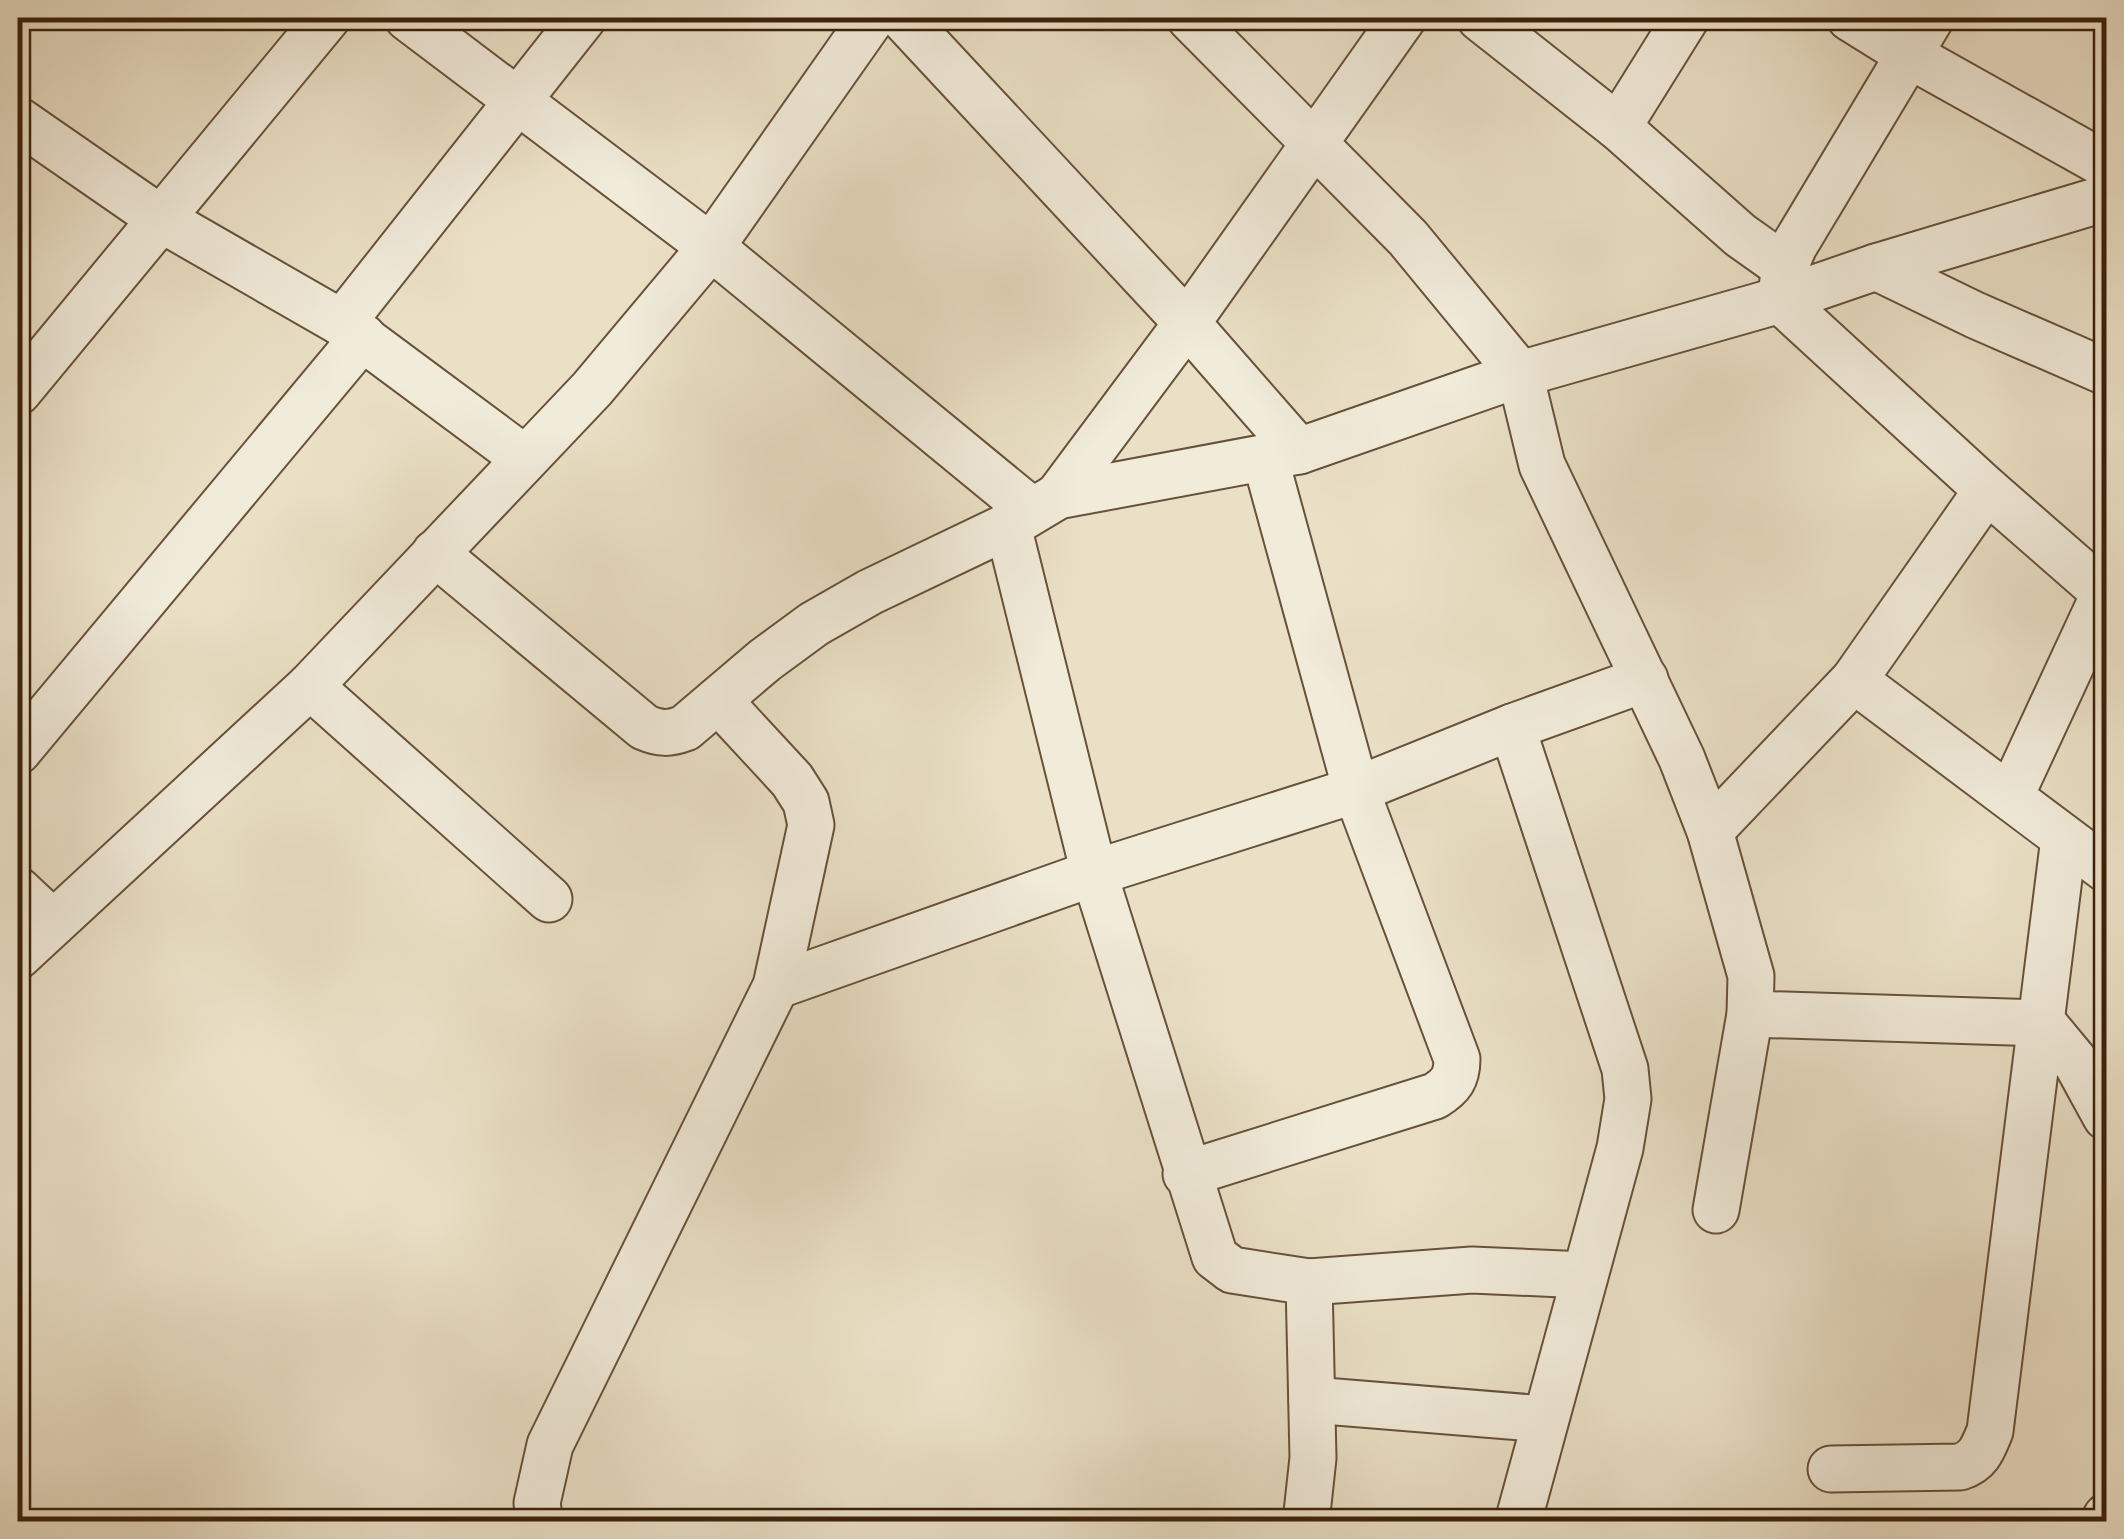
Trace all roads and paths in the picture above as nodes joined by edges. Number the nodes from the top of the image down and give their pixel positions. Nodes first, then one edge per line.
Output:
1 (327, 18) edge
2 (408, 18) edge
3 (583, 18) edge
4 (872, 18) edge
5 (903, 18) edge
6 (1190, 18) edge
7 (1403, 18) edge
8 (1480, 18) edge
9 (1686, 18) edge
10 (1850, 18) edge
11 (1921, 37) edge
12 (518, 101) junction
13 (18, 120) edge
14 (1618, 127) junction
15 (1314, 140) junction
16 (2106, 164) edge
17 (2106, 198) edge
18 (161, 219) junction
19 (711, 247) junction
20 (1876, 267) junction
21 (1783, 283) junction
22 (1187, 324) junction
23 (352, 330) junction
24 (24, 371) edge
25 (2106, 372) edge
26 (1520, 374) junction
27 (1282, 454) junction
28 (524, 458) junction
29 (1987, 490) junction
30 (1032, 510) junction
31 (435, 553) junction
32 (2106, 592) edge
33 (1645, 679) junction
34 (1854, 680) junction
35 (310, 686) junction
36 (718, 700) junction
37 (1512, 726) junction
38 (18, 750) edge
39 (1356, 790) junction
40 (2011, 795) junction
41 (1710, 831) junction
42 (2064, 838) junction
43 (2106, 868) edge
44 (1094, 872) junction
45 (18, 890) edge
46 (548, 899) dead end
47 (52, 924) junction
48 (18, 956) edge
49 (776, 986) junction
50 (1750, 1014) junction
51 (2043, 1023) junction
52 (2106, 1116) edge
53 (1186, 1174) junction
54 (1716, 1210) dead end
55 (1585, 1275) junction
56 (1309, 1282) junction
57 (1312, 1400) junction
58 (1545, 1418) junction
59 (1830, 1468) dead end
60 (540, 1522) edge
61 (1306, 1522) edge
62 (1518, 1522) edge

1 - 18 street
2 - 12 street
3 - 12 street
4 - 19 street
5 - 22 street
6 - 15 street
7 - 15 street
8 - 14 street
9 - 14 street
10 - 11 street
11 - 16 street
11 - 21 street
12 - 19 street
12 - 23 street
13 - 18 street
14 - 21 street
15 - 22 street
15 - 26 street
17 - 20 street
18 - 23 street
18 - 24 street
19 - 28 street
19 - 30 street
20 - 21 street
20 - 25 street
21 - 26 street
21 - 29 street
22 - 27 street
22 - 30 street
23 - 28 street
23 - 38 street
26 - 27 street
26 - 33 street
27 - 30 street
27 - 39 street
28 - 31 street
29 - 32 street
29 - 34 street
30 - 36 street
30 - 44 street
31 - 35 street
31 - 36 street
32 - 40 street
33 - 37 street
33 - 41 street
34 - 40 street
34 - 41 street
35 - 46 street
35 - 47 street
36 - 49 street
37 - 39 street
37 - 55 street
39 - 44 street
39 - 53 street
40 - 42 street
41 - 50 street
42 - 43 street
42 - 51 street
44 - 49 street
44 - 53 street
45 - 47 street
47 - 48 street
49 - 60 street
50 - 51 street
50 - 54 street
51 - 52 street
51 - 59 street
53 - 56 street
55 - 56 street
55 - 58 street
56 - 57 street
57 - 58 street
57 - 61 street
58 - 62 street

